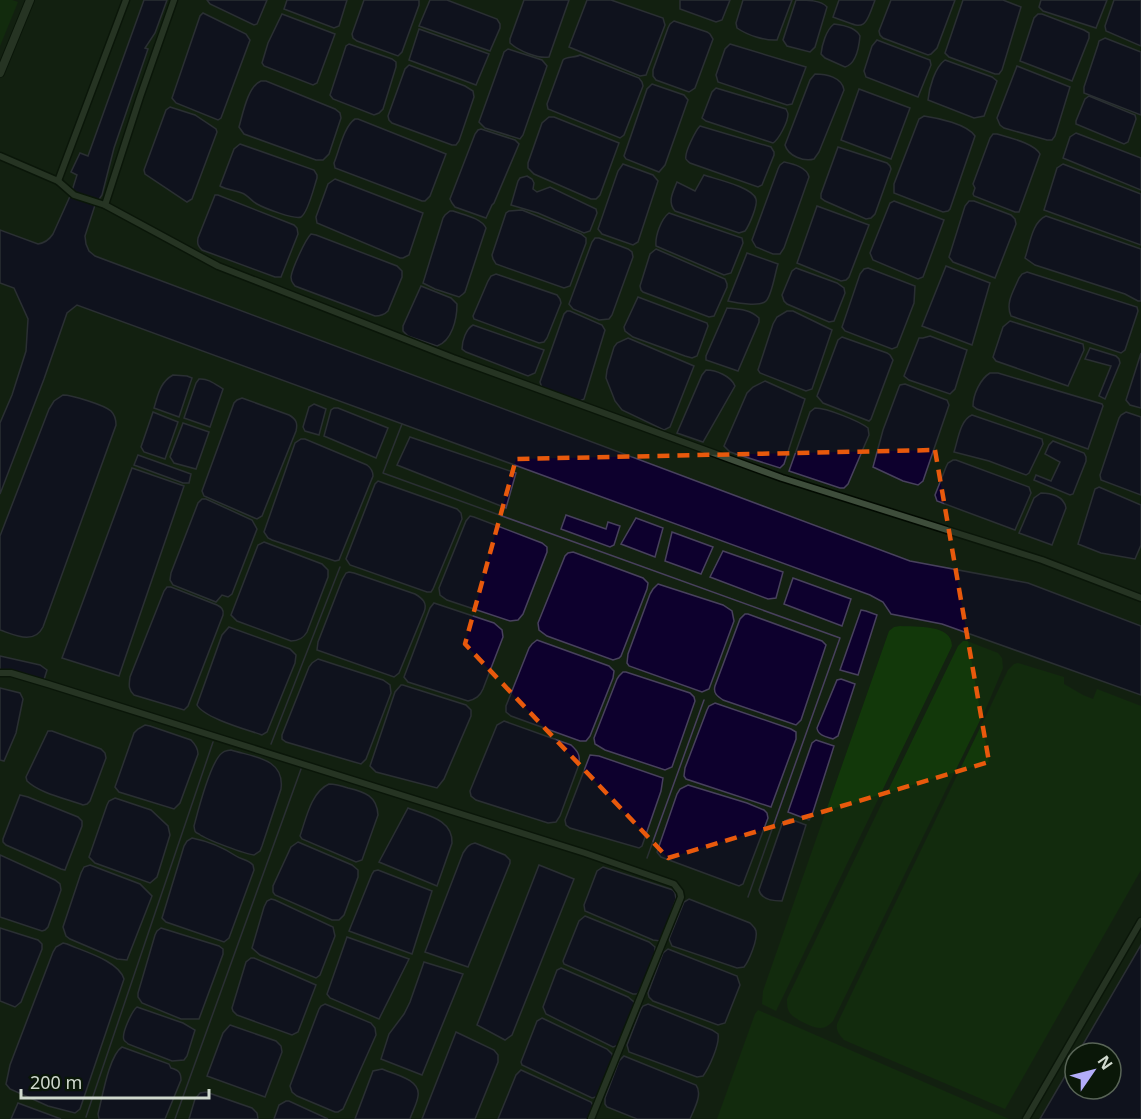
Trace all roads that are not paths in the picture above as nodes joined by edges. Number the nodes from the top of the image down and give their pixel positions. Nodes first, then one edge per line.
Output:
1 (30, 0) edge
2 (126, 0) edge
3 (174, 0) edge
4 (0, 73) edge
5 (0, 156) edge
6 (58, 181) junction
7 (105, 205) junction
8 (1141, 598) edge
9 (0, 673) edge
10 (1141, 921) edge
11 (591, 1119) edge
12 (1026, 1119) edge

1 - 4 street
2 - 6 street
3 - 7 street
5 - 6 street
6 - 7 street
7 - 8 street
9 - 11 street
10 - 12 street

